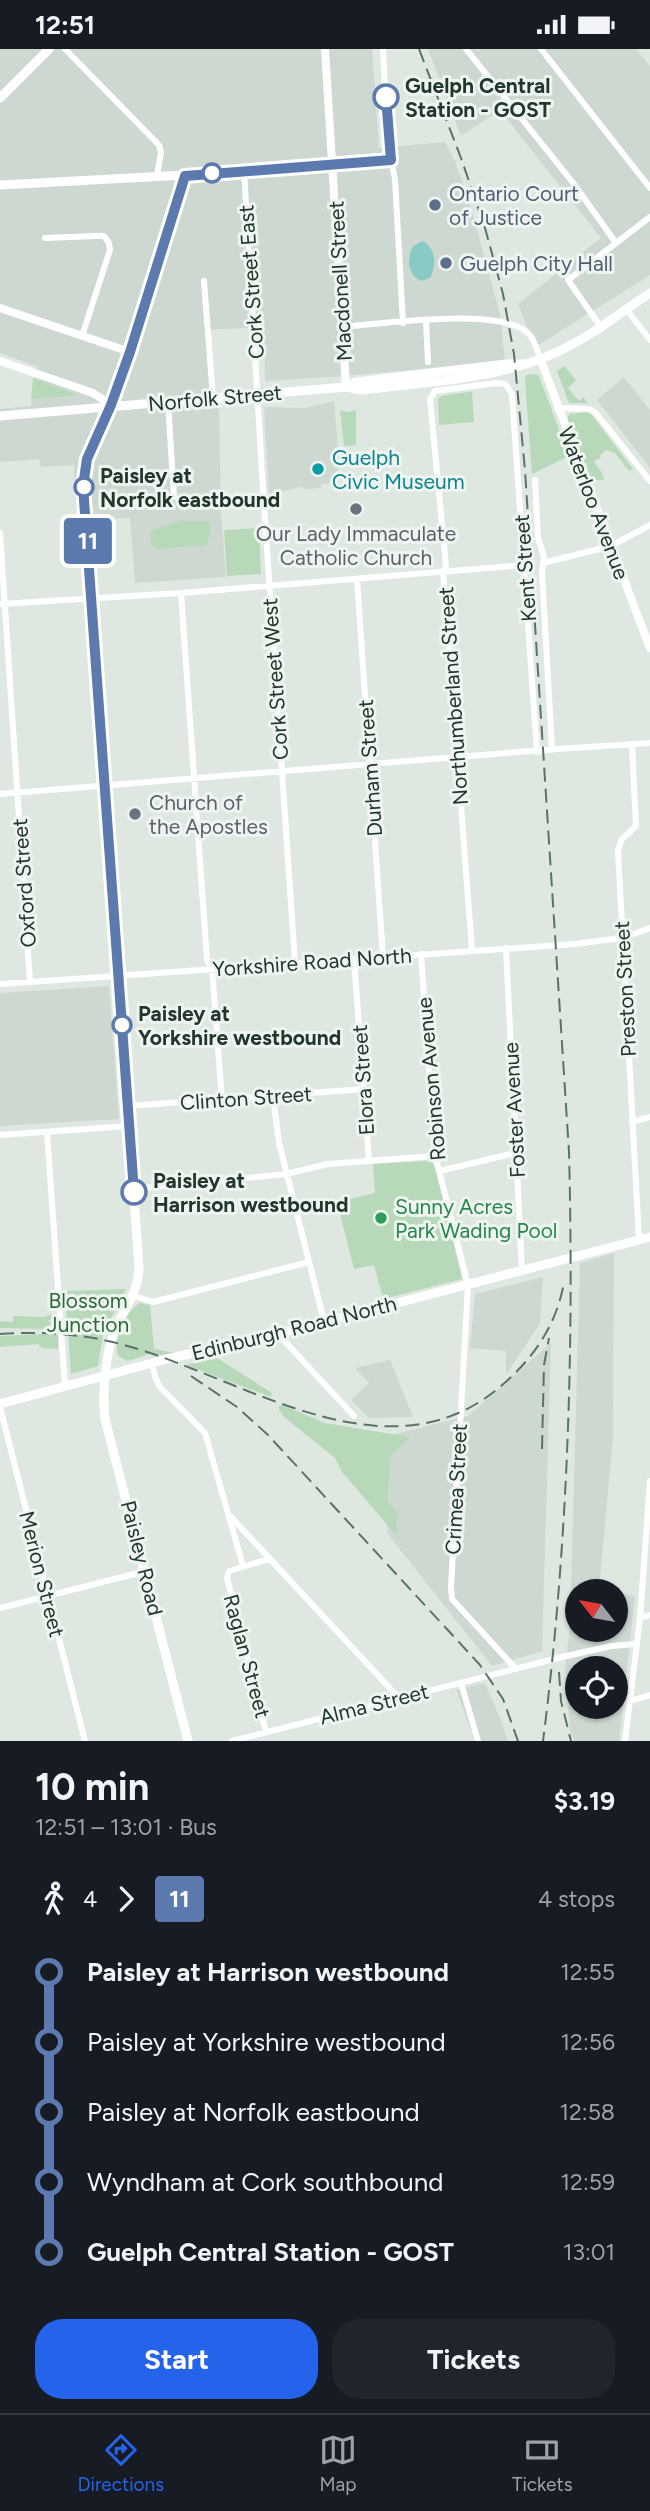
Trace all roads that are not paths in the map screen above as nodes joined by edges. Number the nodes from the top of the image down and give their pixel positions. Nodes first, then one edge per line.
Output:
1 (49, 49) edge
2 (65, 49) edge
3 (326, 49) edge
4 (383, 49) edge
5 (466, 49) edge
6 (541, 49) edge
7 (0, 97) edge
8 (386, 110) dead end
9 (391, 160) dead end
10 (244, 170) dead end
11 (158, 176) junction
12 (185, 176) joint
13 (0, 185) edge
14 (650, 188) edge
15 (650, 217) edge
16 (44, 238) dead end
17 (617, 243) junction
18 (204, 281) dead end
19 (650, 293) edge
20 (0, 308) edge
21 (626, 309) junction
22 (429, 321) junction
23 (403, 323) junction
24 (600, 326) junction
25 (342, 327) junction
26 (82, 336) junction
27 (650, 340) edge
28 (130, 352) junction
29 (540, 358) junction
30 (0, 361) edge
31 (428, 362) dead end
32 (507, 386) joint
33 (346, 387) junction
34 (257, 394) junction
35 (213, 398) junction
36 (168, 402) junction
37 (111, 405) junction
38 (557, 408) junction
39 (0, 416) edge
40 (535, 480) dead end
41 (650, 481) edge
42 (174, 497) dead end
43 (650, 525) edge
44 (0, 533) edge
45 (611, 546) junction
46 (543, 563) junction
47 (524, 565) junction
48 (443, 571) junction
49 (357, 579) junction
50 (269, 585) junction
51 (181, 593) junction
52 (92, 598) junction
53 (2, 603) edge
54 (650, 648) edge
55 (650, 743) edge
56 (632, 745) junction
57 (552, 749) junction
58 (537, 752) junction
59 (458, 758) junction
60 (370, 765) junction
61 (281, 772) junction
62 (194, 779) junction
63 (106, 786) junction
64 (18, 793) junction
65 (0, 795) edge
66 (650, 928) edge
67 (622, 939) junction
68 (506, 949) junction
69 (472, 950) junction
70 (421, 954) junction
71 (383, 957) junction
72 (354, 959) junction
73 (295, 963) junction
74 (212, 969) junction
75 (118, 976) junction
76 (30, 982) junction
77 (0, 984) edge
78 (364, 1089) junction
79 (273, 1096) junction
80 (222, 1100) junction
81 (127, 1106) junction
82 (650, 1117) edge
83 (632, 1122) junction
84 (129, 1126) junction
85 (47, 1132) junction
86 (0, 1135) edge
87 (515, 1153) junction
88 (435, 1156) junction
89 (369, 1160) junction
90 (440, 1171) junction
91 (286, 1174) junction
92 (134, 1189) junction
93 (650, 1237) edge
94 (639, 1240) junction
95 (309, 1262) junction
96 (522, 1271) junction
97 (468, 1285) junction
98 (134, 1296) junction
99 (324, 1321) junction
100 (278, 1334) junction
101 (152, 1363) junction
102 (107, 1375) junction
103 (65, 1386) junction
104 (0, 1406) edge
105 (354, 1416) dead end
106 (650, 1481) edge
107 (231, 1517) junction
108 (648, 1534) edge
109 (269, 1559) junction
110 (243, 1566) junction
111 (146, 1570) junction
112 (47, 1595) junction
113 (0, 1608) edge
114 (650, 1615) edge
115 (640, 1618) junction
116 (636, 1644) junction
117 (516, 1669) junction
118 (461, 1682) junction
119 (650, 1695) edge
120 (399, 1698) junction
121 (630, 1701) junction
122 (266, 1732) junction
123 (85, 1741) edge
124 (188, 1741) edge
125 (232, 1741) edge
126 (478, 1741) edge
127 (625, 1741) edge

1 - 7 main road
2 - 11 street
3 - 25 street, Macdonell Street
4 - 8 street
5 - 17 street
6 - 14 street
9 - 23 street
10 - 34 street, Cork Street East
11 - 12 main road
11 - 13 main road
12 - 28 street
15 - 17 street
16 - 26 street
17 - 24 street
18 - 35 street
19 - 21 main road, Norfolk Street
20 - 26 street
21 - 24 main road, Norfolk Street
21 - 27 street
22 - 23 street
22 - 29 street
22 - 31 street
23 - 25 street
24 - 29 main road, Norfolk Street
25 - 33 street, Macdonell Street
26 - 28 street
28 - 37 street
29 - 33 main road, Norfolk Street
29 - 38 street, Waterloo Avenue
30 - 37 street
32 - 47 street, Kent Street
32 - 48 street, Northumberland Street
33 - 34 main road, Norfolk Street
34 - 35 main road, Norfolk Street
34 - 50 street, Cork Street West
35 - 36 main road, Norfolk Street
36 - 37 main road, Norfolk Street
36 - 42 street
37 - 39 main road, Norfolk Street
37 - 52 main road
38 - 41 street
38 - 45 street, Waterloo Avenue
40 - 46 street, Kent Street
43 - 45 street
44 - 53 street, Oxford Street
45 - 46 street
45 - 54 street, Waterloo Avenue
46 - 57 street, Kent Street
47 - 48 street
47 - 58 street, Kent Street
48 - 49 street
48 - 59 street, Northumberland Street
49 - 50 street
49 - 60 street, Durham Street
50 - 51 street
50 - 61 street, Cork Street West
51 - 52 street
51 - 62 street
52 - 53 street
52 - 63 main road
53 - 64 street, Oxford Street
55 - 56 street
56 - 57 street
56 - 67 street, Preston Street
57 - 58 street
58 - 59 street
59 - 60 street
59 - 69 street, Northumberland Street
60 - 61 street
60 - 71 street, Durham Street
61 - 62 street
61 - 73 street, Cork Street West
62 - 63 street
62 - 74 street
63 - 64 street
63 - 75 main road
64 - 65 street
64 - 76 street, Oxford Street
66 - 67 street, Yorkshire Road North
67 - 68 street, Yorkshire Road North
67 - 83 street, Preston Street
68 - 69 street, Yorkshire Road North
68 - 87 street, Foster Avenue
69 - 70 street, Yorkshire Road North
70 - 71 street, Yorkshire Road North
70 - 88 street, Robinson Avenue
71 - 72 street, Yorkshire Road North
72 - 73 street, Yorkshire Road North
72 - 78 street, Elora Street
73 - 74 street, Yorkshire Road North
74 - 75 street, Yorkshire Road North
74 - 80 street
75 - 76 street, Yorkshire Road North
75 - 81 main road
76 - 77 street, Yorkshire Road North
78 - 79 street, Clinton Street
78 - 89 street, Elora Street
79 - 80 street, Clinton Street
79 - 91 street
80 - 81 street, Clinton Street
81 - 84 main road
82 - 83 street
83 - 94 street, Preston Street
84 - 85 street
84 - 92 main road
85 - 86 street
85 - 103 street
87 - 90 street
87 - 96 street, Foster Avenue
88 - 89 street
88 - 90 street, Robinson Avenue
89 - 91 street
90 - 97 street, Robinson Avenue
91 - 92 street
91 - 95 street
92 - 98 main road
93 - 94 main road, Edinburgh Road North
94 - 96 main road, Edinburgh Road North
95 - 98 street
95 - 99 street
96 - 97 main road, Edinburgh Road North
97 - 99 main road, Edinburgh Road North
97 - 117 street, Crimea Street
98 - 102 main road, Paisley Road
99 - 100 main road, Edinburgh Road North
100 - 101 main road, Edinburgh Road North
100 - 105 street
101 - 102 main road, Edinburgh Road North
101 - 107 street, Raglan Street
102 - 103 main road, Edinburgh Road North
102 - 111 main road, Paisley Road
103 - 104 main road, Edinburgh Road North
104 - 112 street, Merion Street
106 - 108 street
107 - 109 street
107 - 110 street, Raglan Street
108 - 115 street
109 - 110 street
109 - 120 street
110 - 122 street, Raglan Street
111 - 112 street
111 - 124 main road, Paisley Road
112 - 113 street
112 - 123 street, Merion Street
114 - 115 street
115 - 116 street
116 - 117 street, Alma Street
116 - 121 street
117 - 118 street, Alma Street
118 - 120 street, Alma Street
118 - 126 street
119 - 121 street
120 - 122 street, Alma Street
121 - 127 street
122 - 125 street, Alma Street

